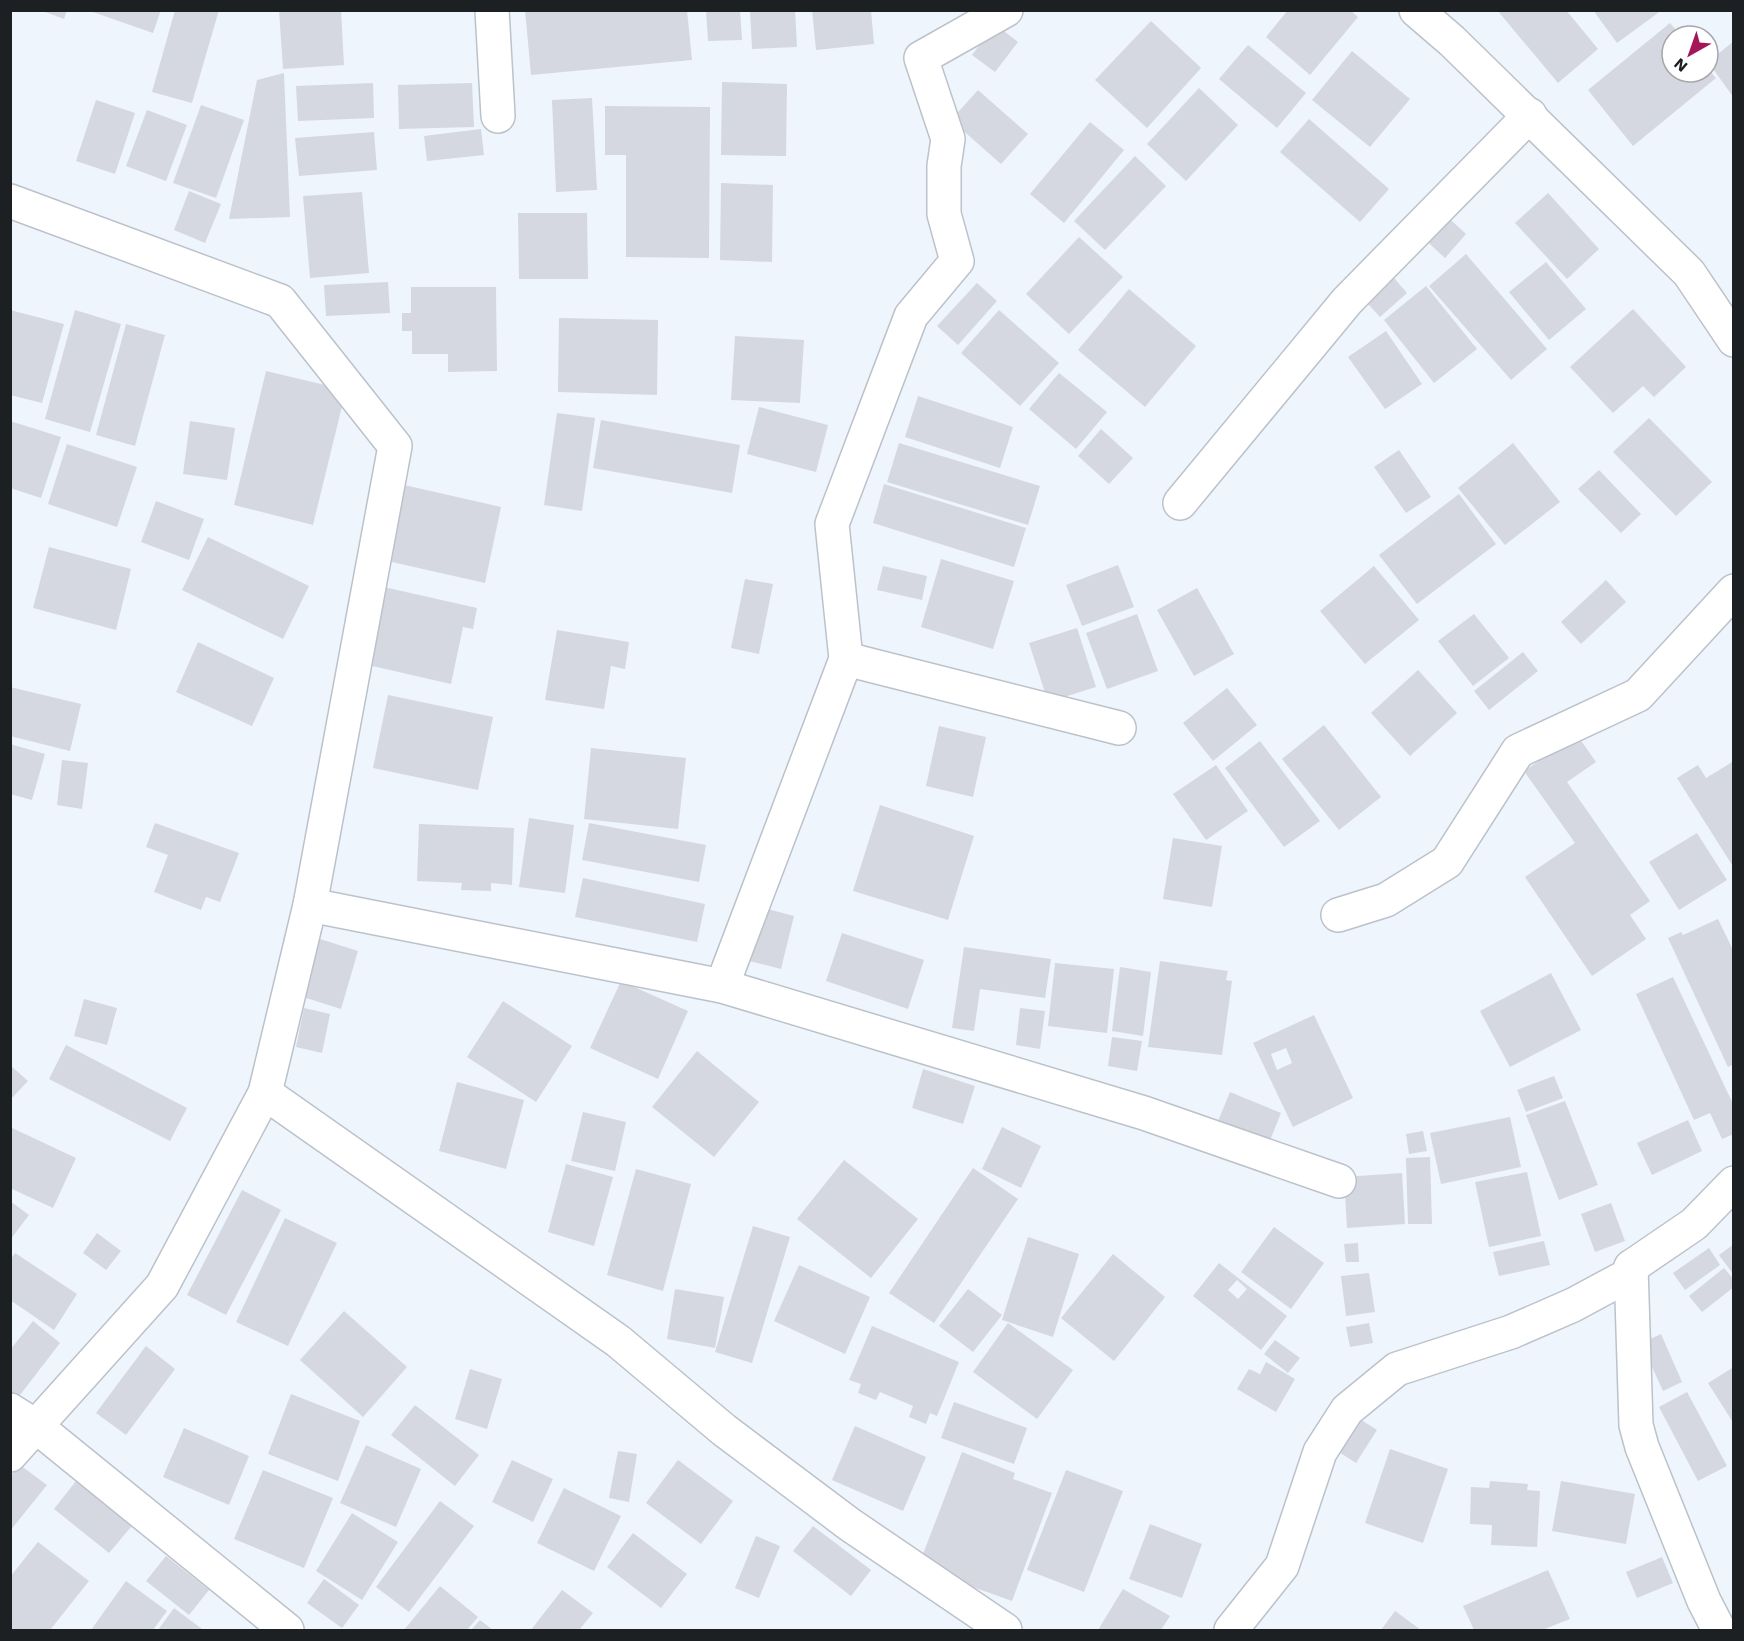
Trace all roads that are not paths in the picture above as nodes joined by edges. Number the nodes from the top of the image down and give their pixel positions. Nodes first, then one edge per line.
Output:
1 (492, 10) edge
2 (1006, 10) edge
3 (1416, 10) edge
4 (1530, 115) junction
5 (498, 116) dead end
6 (10, 201) edge
7 (1734, 340) edge
8 (1180, 503) dead end
9 (1734, 591) edge
10 (846, 659) junction
11 (1119, 728) dead end
12 (310, 905) junction
13 (1338, 915) dead end
14 (722, 986) junction
15 (265, 1093) junction
16 (1339, 1181) dead end
17 (1734, 1183) edge
18 (1631, 1267) junction
19 (24, 1418) edge
20 (10, 1455) edge
21 (287, 1630) edge
22 (1005, 1630) edge
23 (1231, 1630) edge
24 (1719, 1630) edge

1 - 5 street
2 - 10 street
3 - 4 street
4 - 7 street
4 - 8 street
6 - 12 street
9 - 13 street
10 - 11 street
10 - 14 street
12 - 14 street
12 - 15 street
14 - 16 street
15 - 19 street
15 - 22 street
17 - 18 street
18 - 23 street
18 - 24 street
19 - 20 street
19 - 21 street

